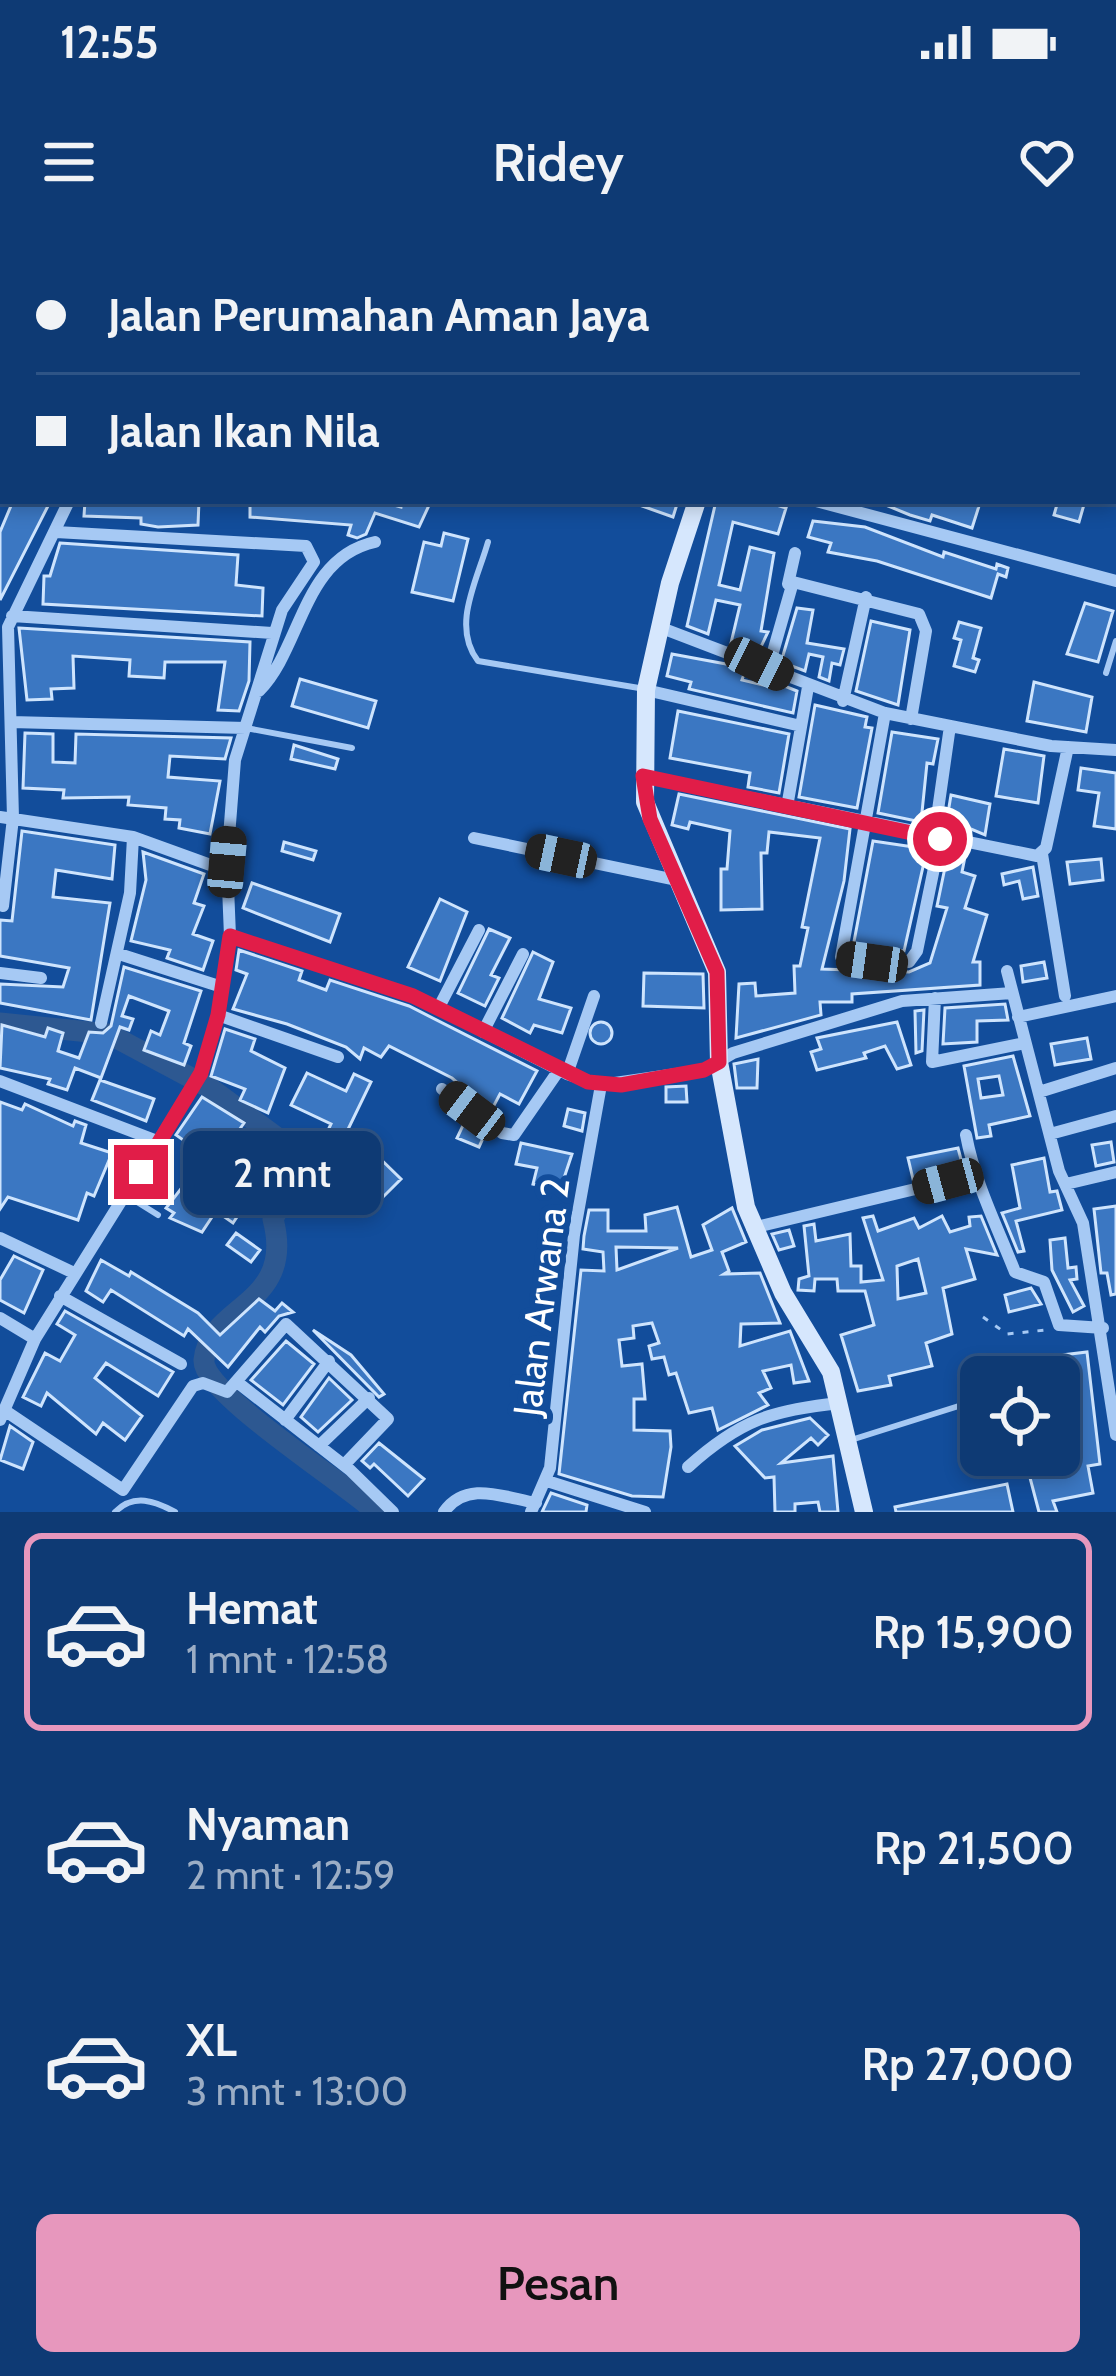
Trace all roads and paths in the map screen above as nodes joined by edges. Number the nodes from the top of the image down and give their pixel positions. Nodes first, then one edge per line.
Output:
1 (68, 504) edge
2 (696, 504) edge
3 (826, 504) edge
4 (56, 532) junction
5 (375, 542) dead end
6 (488, 542) dead end
7 (795, 554) dead end
8 (1116, 580) edge
9 (788, 584) junction
10 (866, 597) junction
11 (12, 616) junction
12 (659, 627) junction
13 (272, 633) junction
14 (1116, 641) edge
15 (759, 664) junction
16 (1106, 673) dead end
17 (5, 679) edge
18 (808, 687) junction
19 (646, 690) junction
20 (258, 692) junction
21 (843, 701) junction
22 (885, 713) junction
23 (911, 719) junction
24 (11, 722) junction
25 (801, 726) junction
26 (950, 726) junction
27 (246, 728) junction
28 (1068, 747) junction
29 (352, 748) dead end
30 (1116, 750) edge
31 (643, 776) junction
32 (788, 807) junction
33 (6, 818) edge
34 (863, 822) junction
35 (133, 837) junction
36 (474, 838) dead end
37 (937, 838) junction
38 (1042, 854) junction
39 (227, 871) junction
40 (676, 880) junction
41 (3, 906) dead end
42 (479, 930) dead end
43 (230, 936) junction
44 (119, 954) junction
45 (523, 954) dead end
46 (1007, 971) dead end
47 (0, 973) edge
48 (41, 978) dead end
49 (222, 987) junction
50 (1012, 993) junction
51 (594, 996) dead end
52 (1065, 996) dead end
53 (1116, 996) edge
54 (935, 998) junction
55 (438, 1009) junction
56 (218, 1015) junction
57 (1018, 1017) junction
58 (101, 1023) dead end
59 (482, 1032) junction
60 (1025, 1043) junction
61 (338, 1057) dead end
62 (719, 1062) junction
63 (1116, 1068) edge
64 (563, 1072) junction
65 (0, 1081) edge
66 (601, 1085) junction
67 (442, 1089) dead end
68 (1039, 1092) junction
69 (1116, 1116) edge
70 (1050, 1134) junction
71 (966, 1135) dead end
72 (160, 1142) junction
73 (1116, 1172) edge
74 (974, 1174) junction
75 (1066, 1184) junction
76 (126, 1196) junction
77 (158, 1215) dead end
78 (752, 1228) junction
79 (0, 1238) edge
80 (74, 1274) junction
81 (60, 1296) junction
82 (983, 1317) dead end
83 (0, 1318) edge
84 (1059, 1325) junction
85 (1102, 1328) junction
86 (35, 1339) junction
87 (329, 1361) junction
88 (181, 1364) dead end
89 (235, 1384) junction
90 (369, 1398) junction
91 (1113, 1399) edge
92 (842, 1403) junction
93 (960, 1406) edge
94 (2, 1415) edge
95 (285, 1420) junction
96 (1116, 1435) edge
97 (851, 1440) junction
98 (319, 1446) junction
99 (344, 1466) junction
100 (688, 1467) dead end
101 (547, 1481) junction
102 (534, 1508) edge
103 (116, 1512) edge
104 (175, 1512) edge
105 (393, 1512) edge
106 (444, 1512) edge
107 (645, 1512) edge
108 (864, 1512) edge

1 - 4 street
2 - 12 main road
3 - 8 street
4 - 11 street
4 - 13 street
5 - 20 street
6 - 19 lane
7 - 9 street
9 - 10 street
9 - 15 street
10 - 21 street
10 - 23 street
11 - 13 street
11 - 17 street
12 - 15 street
12 - 19 main road
13 - 20 street
14 - 16 lane
15 - 18 street
17 - 24 street
18 - 21 street
18 - 25 street
19 - 25 street
19 - 31 main road
20 - 27 street
21 - 22 street
22 - 23 street
22 - 34 street
23 - 26 street
24 - 27 street
24 - 33 street
25 - 32 street
26 - 28 street
26 - 37 street
27 - 29 lane
27 - 39 street
28 - 30 street
28 - 38 street
31 - 32 street
31 - 40 main road
32 - 34 street
33 - 35 street
33 - 41 street
34 - 37 street
34 - 37 street
35 - 39 street
35 - 44 street
36 - 40 street
37 - 38 street
38 - 52 street
39 - 43 street
40 - 62 main road
42 - 55 street
43 - 49 street
43 - 55 street
44 - 49 street
44 - 58 street
45 - 59 street
46 - 50 street
47 - 48 street
49 - 56 street
50 - 54 street
50 - 57 street
51 - 64 street
53 - 57 street
54 - 60 street
54 - 62 street
55 - 59 street
56 - 61 street
56 - 72 street
57 - 60 street
59 - 64 street
60 - 68 street
62 - 66 street
62 - 78 main road
63 - 68 street
64 - 66 street
64 - 67 street
65 - 72 street
66 - 101 street, Jalan Arwana 2
68 - 70 street
69 - 70 street
70 - 75 street
71 - 74 street
72 - 76 street
73 - 75 street
74 - 78 street
74 - 84 street
75 - 85 street
76 - 77 lane
76 - 80 street
78 - 92 main road
79 - 80 street
80 - 81 street
81 - 86 street
81 - 88 street
82 - 84 path
83 - 86 street
84 - 85 street
85 - 91 street
86 - 94 street
87 - 89 street
87 - 90 street
87 - 95 street
89 - 94 street
89 - 95 street
90 - 98 street
90 - 99 street
91 - 96 street
92 - 97 main road
92 - 100 street
93 - 97 lane
95 - 98 street
97 - 108 main road
98 - 99 street
99 - 105 street
101 - 102 street, Jalan Arwana 2
101 - 107 street
102 - 106 street
103 - 104 lane

